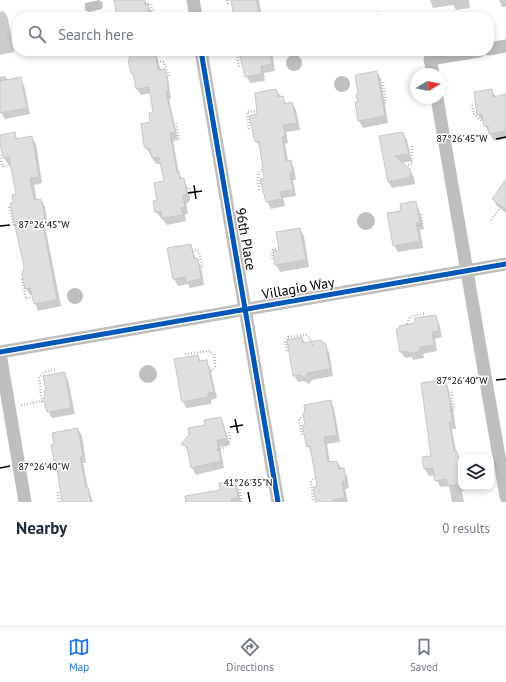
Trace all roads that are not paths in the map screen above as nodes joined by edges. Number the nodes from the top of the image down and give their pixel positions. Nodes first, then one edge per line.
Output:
1 (193, 0) edge
2 (195, 12) edge
3 (506, 46) edge
4 (494, 48) edge
5 (202, 56) edge
6 (452, 56) edge
7 (432, 68) edge
8 (438, 104) edge
9 (506, 264) edge
10 (468, 270) junction
11 (246, 309) junction
12 (0, 352) edge
13 (506, 497) edge
14 (25, 502) edge
15 (278, 502) edge

1 - 2 street
3 - 4 street
5 - 11 street, 96th Place
6 - 7 street
8 - 10 street
9 - 10 street, Villagio Way
10 - 11 street, Villagio Way
10 - 13 street
11 - 12 street, Villagio Way
11 - 15 street, 96th Place
12 - 14 street

